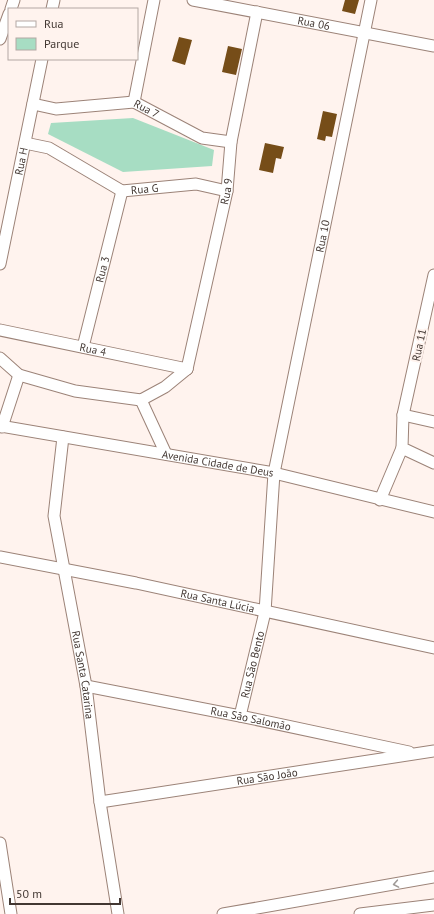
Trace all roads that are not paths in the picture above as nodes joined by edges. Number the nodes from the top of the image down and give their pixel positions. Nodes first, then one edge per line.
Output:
1 (154, 0) edge
2 (193, 0) edge
3 (371, 0) edge
4 (257, 12) junction
5 (8, 17) edge
6 (364, 33) junction
7 (0, 39) edge
8 (434, 46) edge
9 (42, 60) edge
10 (134, 102) junction
11 (33, 104) junction
12 (25, 142) junction
13 (231, 142) junction
14 (122, 191) junction
15 (227, 191) junction
16 (0, 264) edge
17 (434, 275) edge
18 (0, 330) edge
19 (83, 347) junction
20 (0, 358) edge
21 (187, 369) junction
22 (19, 375) junction
23 (141, 400) junction
24 (403, 415) junction
25 (434, 422) edge
26 (1, 426) edge
27 (64, 437) junction
28 (402, 448) junction
29 (166, 454) junction
30 (434, 463) edge
31 (274, 472) junction
32 (380, 500) junction
33 (434, 512) edge
34 (0, 557) edge
35 (65, 569) junction
36 (265, 612) junction
37 (434, 648) edge
38 (86, 686) junction
39 (240, 716) junction
40 (434, 751) edge
41 (415, 754) junction
42 (100, 802) junction
43 (0, 843) edge
44 (434, 877) edge
45 (434, 905) edge
46 (11, 914) edge
47 (118, 914) edge
48 (227, 914) edge
49 (360, 914) edge

1 - 10 street
2 - 4 street, Rua 06
3 - 6 street, Rua 10
4 - 6 street, Rua 06
4 - 13 street, Rua 9
5 - 7 street
6 - 8 street, Rua 06
6 - 31 street, Rua 10
9 - 11 street, Rua H
10 - 11 street, Rua 7
10 - 13 street, Rua 7
11 - 12 street, Rua H
12 - 14 street, Rua G
12 - 16 street, Rua H
13 - 15 street, Rua 9
14 - 15 street, Rua G
14 - 19 street, Rua 3
15 - 21 street, Rua 9
17 - 24 street, Rua 11
18 - 19 street, Rua 4
19 - 21 street, Rua 4
20 - 22 street
21 - 23 street
22 - 23 street
22 - 26 street
23 - 29 street
24 - 25 street
24 - 28 street, Rua 11
26 - 27 street, Avenida Cidade de Deus
27 - 29 street, Avenida Cidade de Deus
27 - 35 street, Rua Santa Catarina
28 - 30 street
28 - 32 street
29 - 31 street, Avenida Cidade de Deus
31 - 32 street, Avenida Cidade de Deus
31 - 36 street, Rua 10
32 - 33 street, Avenida Cidade de Deus
34 - 35 street, Rua Santa Lúcia
35 - 36 street, Rua Santa Lúcia
35 - 38 street, Rua Santa Catarina
36 - 37 street, Rua Santa Lúcia
36 - 39 street, Rua São Bento
38 - 39 street, Rua São Salomão
38 - 42 street, Rua Santa Catarina
39 - 41 street, Rua São Salomão
40 - 41 street, Rua São João
41 - 42 street, Rua São João
42 - 47 street, Rua Santa Catarina
43 - 46 street
44 -> 48 street
45 - 49 street

